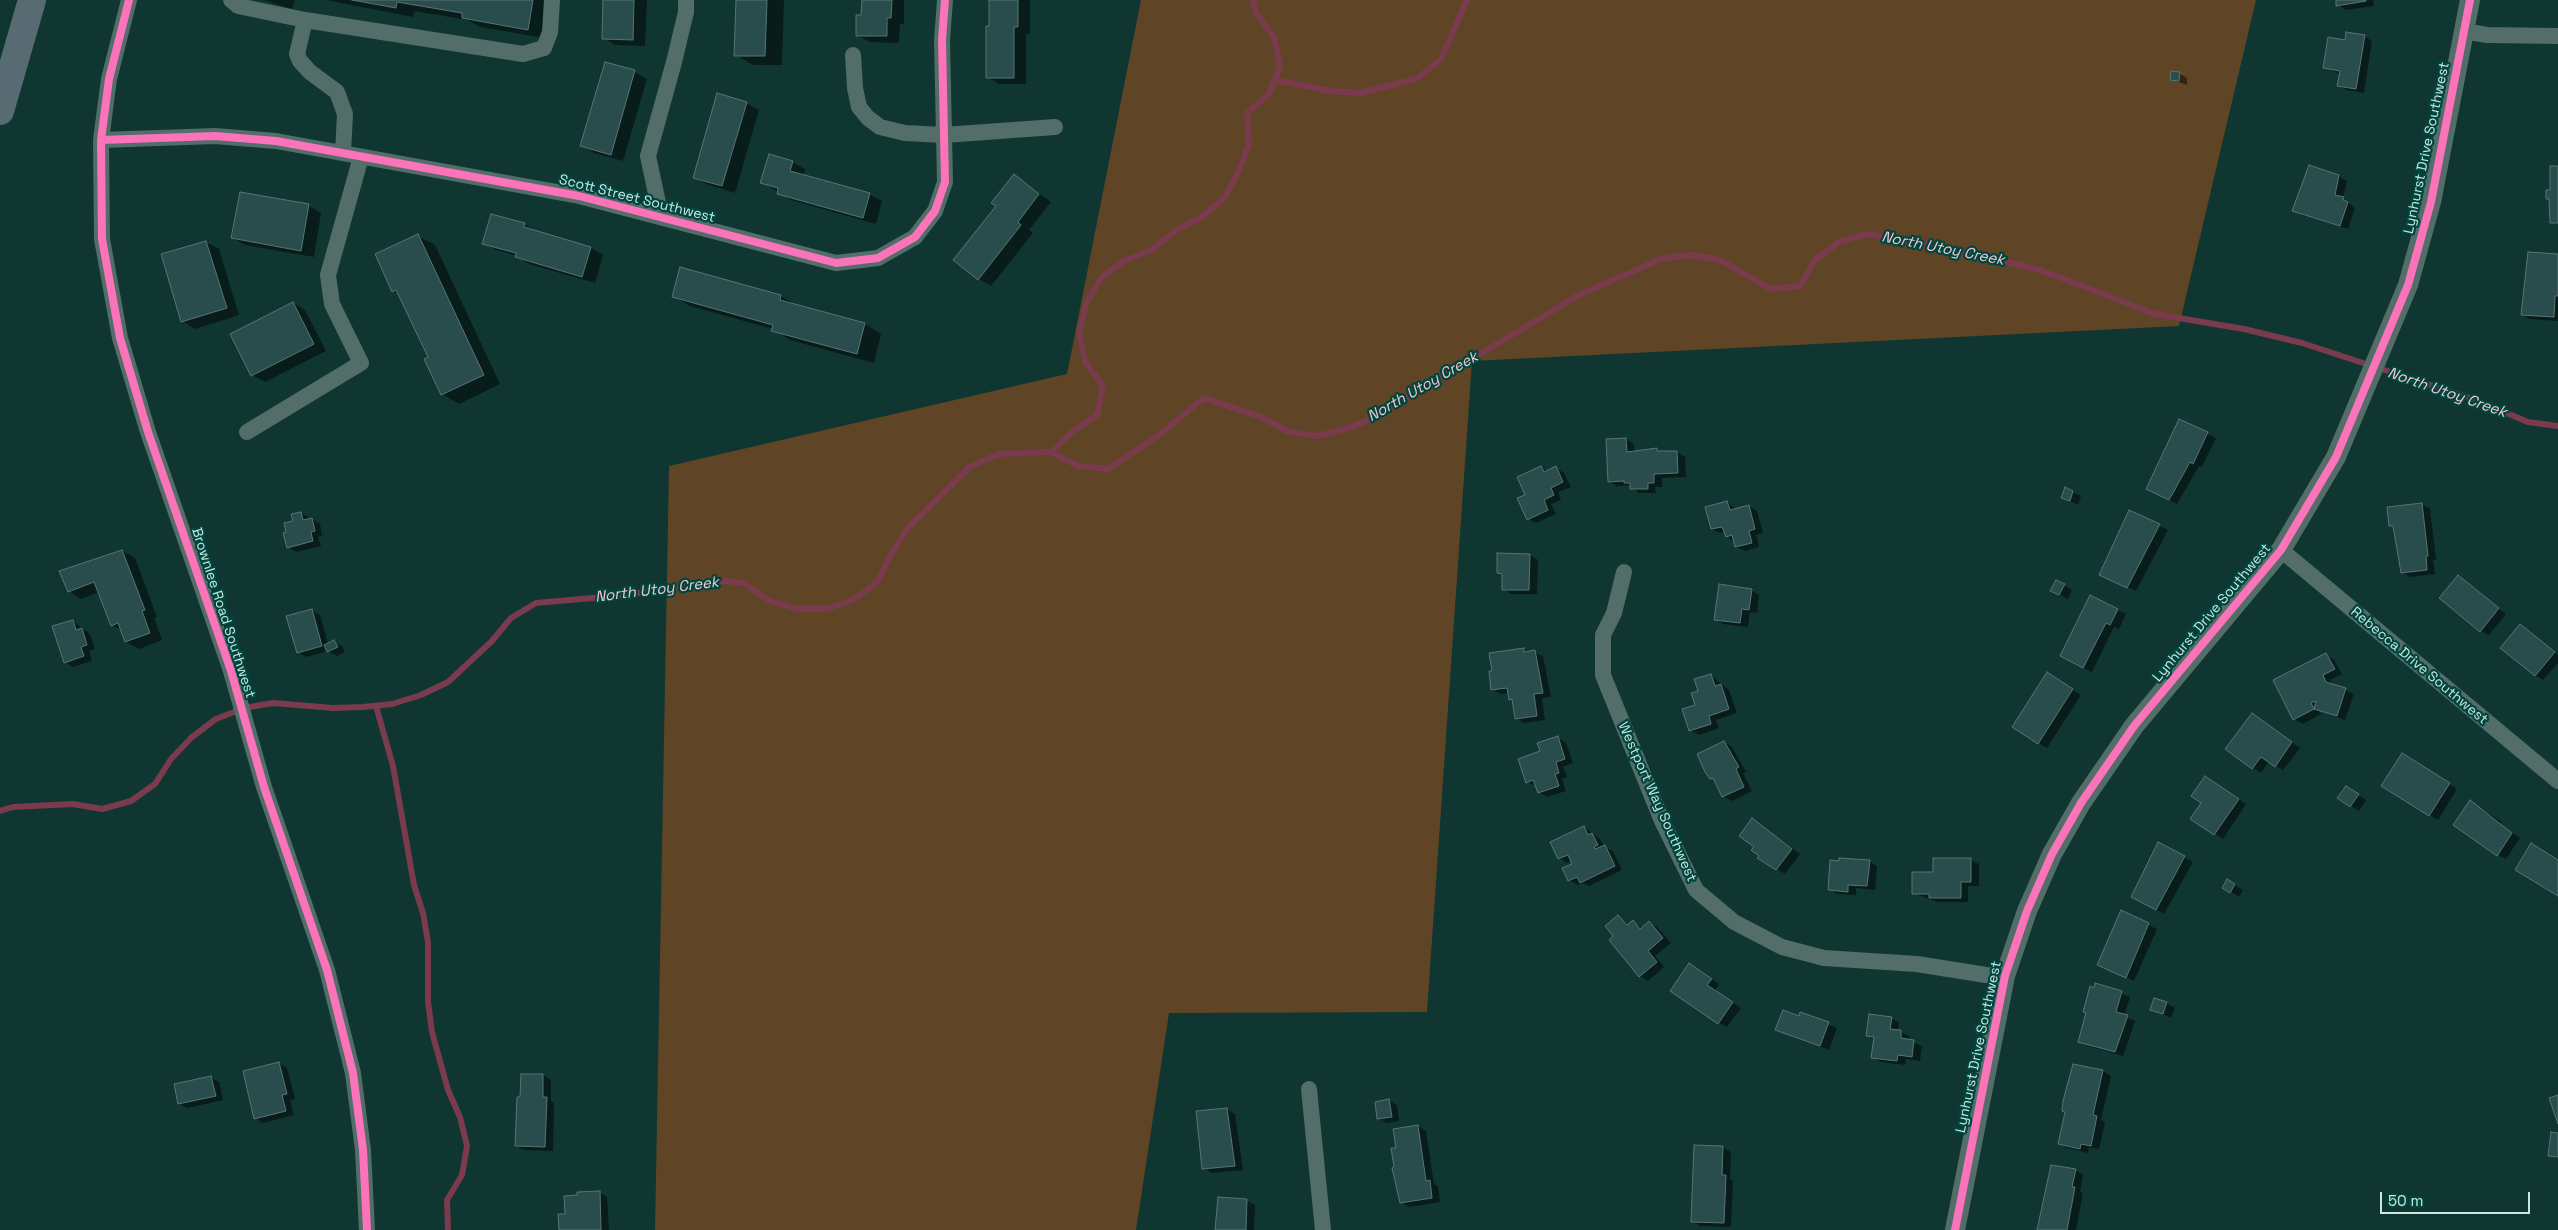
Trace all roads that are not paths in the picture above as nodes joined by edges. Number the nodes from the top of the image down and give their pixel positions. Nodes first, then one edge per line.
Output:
1 (32, 0) edge
2 (129, 0) edge
3 (231, 0) edge
4 (552, 0) edge
5 (686, 0) edge
6 (945, 0) edge
7 (2470, 0) edge
8 (306, 20) junction
9 (2464, 31) junction
10 (2558, 36) edge
11 (854, 55) dead end
12 (0, 111) edge
13 (1055, 127) dead end
14 (944, 135) junction
15 (101, 140) junction
16 (343, 153) junction
17 (361, 156) junction
18 (661, 217) junction
19 (247, 432) dead end
20 (2281, 550) junction
21 (1624, 572) dead end
22 (2558, 781) edge
23 (2005, 976) junction
24 (1309, 1089) dead end
25 (367, 1230) edge
26 (1323, 1230) edge
27 (1955, 1230) edge

1 - 12 highway
2 - 15 street, Brownlee Road Southwest
3 - 8 street
4 - 8 street
5 - 18 street
6 - 14 street, Scott Street Southwest
7 - 9 street, Lynhurst Drive Southwest
8 - 16 street
9 - 10 street
9 - 20 street, Lynhurst Drive Southwest
11 - 14 street
13 - 14 street
14 - 18 street, Scott Street Southwest
15 - 16 street, Scott Street Southwest
15 - 25 street, Brownlee Road Southwest
16 - 17 street, Scott Street Southwest
17 - 18 street, Scott Street Southwest
17 - 19 street
20 - 22 street, Rebecca Drive Southwest
20 - 23 street, Lynhurst Drive Southwest
21 - 23 street, Westport Way Southwest
23 - 27 street, Lynhurst Drive Southwest
24 - 26 street

